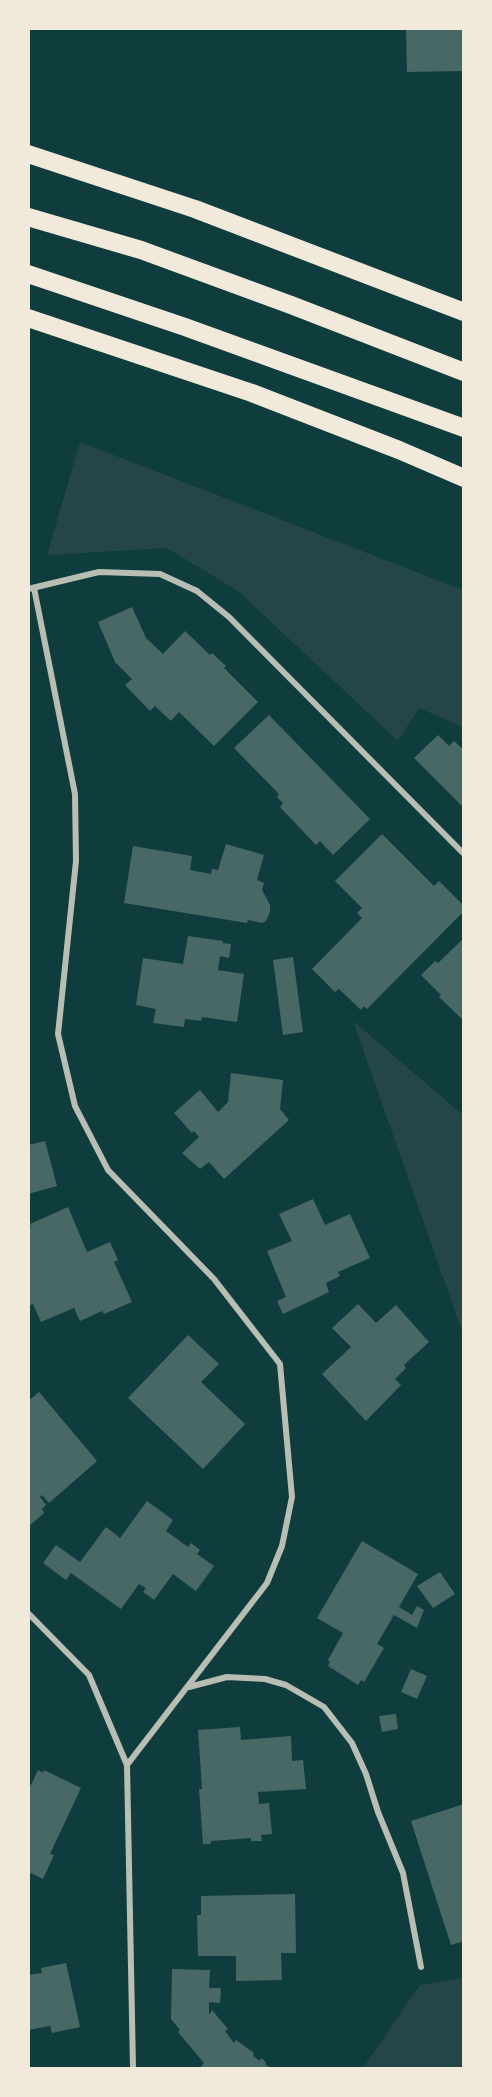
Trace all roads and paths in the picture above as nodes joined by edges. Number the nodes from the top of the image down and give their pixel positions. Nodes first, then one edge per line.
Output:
1 (28, 154) edge
2 (28, 217) edge
3 (28, 274) edge
4 (464, 312) edge
5 (28, 318) edge
6 (464, 372) edge
7 (464, 428) edge
8 (464, 478) edge
9 (31, 589) edge
10 (464, 854) edge
11 (28, 1613) edge
12 (189, 1687) junction
13 (127, 1765) junction
14 (421, 1967) dead end
15 (134, 2068) edge

1 - 4 highway
2 - 6 highway
3 - 7 highway
5 - 8 highway
9 - 10 street
9 - 12 street
11 - 13 street
12 - 13 street
12 - 14 street
13 - 15 street

